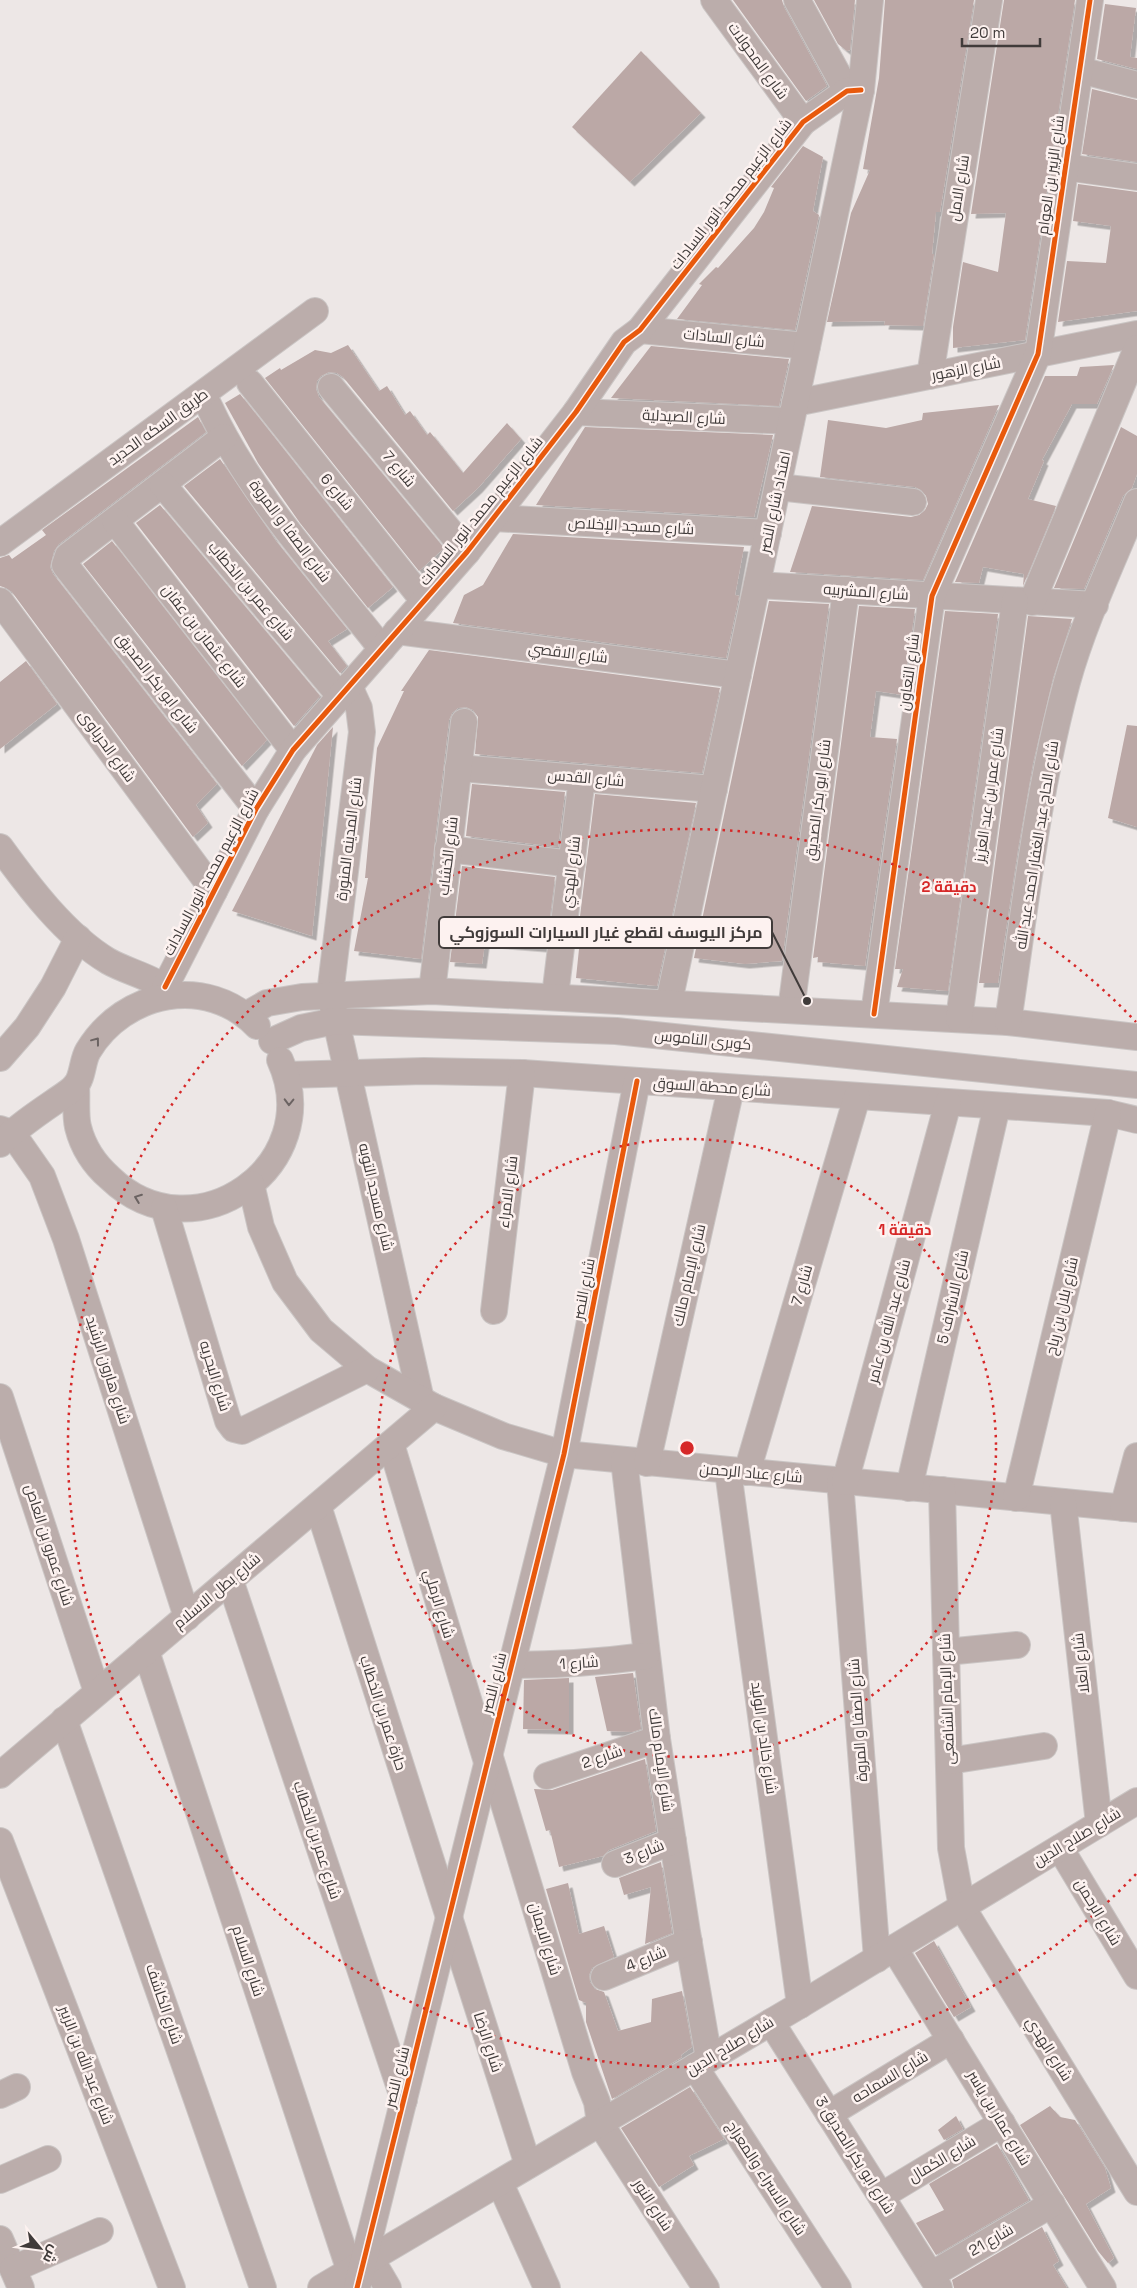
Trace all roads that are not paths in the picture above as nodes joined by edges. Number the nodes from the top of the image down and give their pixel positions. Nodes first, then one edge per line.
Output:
1 (714, 0) edge
2 (797, 0) edge
3 (870, 0) edge
4 (989, 0) edge
5 (1090, 0) edge
6 (1080, 70) junction
7 (1137, 85) edge
8 (854, 91) junction
9 (803, 122) junction
10 (1065, 167) junction
11 (1137, 177) edge
12 (315, 312) dead end
13 (640, 330) junction
14 (1137, 336) edge
15 (807, 346) junction
16 (1038, 354) junction
17 (930, 376) junction
18 (250, 384) dead end
19 (331, 387) dead end
20 (210, 406) dead end
21 (576, 412) junction
22 (793, 412) junction
23 (224, 437) junction
24 (163, 485) junction
25 (778, 488) junction
26 (913, 502) dead end
27 (1137, 502) edge
28 (494, 518) junction
29 (114, 521) junction
30 (768, 533) junction
31 (0, 543) edge
32 (467, 552) junction
33 (757, 585) junction
34 (846, 590) junction
35 (932, 596) junction
36 (0, 601) edge
37 (424, 601) junction
38 (1023, 601) junction
39 (1095, 605) junction
40 (390, 640) junction
41 (738, 674) junction
42 (345, 691) junction
43 (464, 722) dead end
44 (293, 750) junction
45 (458, 768) junction
46 (582, 778) junction
47 (714, 789) junction
48 (256, 809) junction
49 (0, 847) edge
50 (448, 850) junction
51 (572, 864) junction
52 (214, 891) junction
53 (78, 938) junction
54 (169, 991) junction
55 (432, 991) junction
56 (330, 994) junction
57 (556, 996) junction
58 (669, 1002) junction
59 (791, 1010) junction
60 (246, 1014) junction
61 (874, 1014) junction
62 (959, 1019) junction
63 (336, 1021) junction
64 (1008, 1022) junction
65 (1137, 1037) edge
66 (272, 1041) junction
67 (0, 1058) edge
68 (348, 1073) junction
69 (522, 1073) junction
70 (287, 1075) junction
71 (638, 1081) junction
72 (76, 1085) junction
73 (1137, 1085) edge
74 (731, 1088) junction
75 (857, 1097) junction
76 (948, 1103) junction
77 (997, 1106) junction
78 (1108, 1113) junction
79 (1137, 1120) edge
80 (4, 1135) edge
81 (251, 1184) junction
82 (164, 1208) junction
83 (494, 1312) dead end
84 (367, 1369) junction
85 (0, 1397) edge
86 (428, 1404) junction
87 (391, 1444) junction
88 (564, 1454) junction
89 (1137, 1456) edge
90 (636, 1462) junction
91 (738, 1472) junction
92 (843, 1481) junction
93 (909, 1488) junction
94 (942, 1490) junction
95 (1016, 1498) junction
96 (1063, 1502) junction
97 (318, 1506) junction
98 (1130, 1508) edge
99 (230, 1580) junction
100 (187, 1616) junction
101 (1018, 1645) dead end
102 (146, 1651) junction
103 (946, 1652) junction
104 (646, 1656) junction
105 (512, 1665) junction
106 (97, 1692) junction
107 (64, 1720) junction
108 (657, 1739) junction
109 (1044, 1746) dead end
110 (488, 1758) junction
111 (949, 1761) junction
112 (0, 1775) edge
113 (547, 1776) dead end
114 (1137, 1801) edge
115 (1099, 1824) junction
116 (673, 1840) junction
117 (0, 1841) edge
118 (1060, 1848) junction
119 (615, 1864) dead end
120 (962, 1907) junction
121 (448, 1920) junction
122 (689, 1942) junction
123 (886, 1953) junction
124 (1137, 1976) edge
125 (604, 1977) dead end
126 (800, 2005) junction
127 (771, 2022) junction
128 (951, 2040) junction
129 (702, 2063) junction
130 (404, 2100) junction
131 (829, 2114) junction
132 (600, 2123) junction
133 (1002, 2123) junction
134 (48, 2159) dead end
135 (528, 2166) junction
136 (0, 2180) edge
137 (500, 2182) junction
138 (1137, 2192) edge
139 (881, 2196) junction
140 (1052, 2204) junction
141 (100, 2231) dead end
142 (0, 2239) edge
143 (360, 2270) edge
144 (17, 2279) edge
145 (935, 2282) edge
146 (172, 2288) edge
147 (263, 2288) edge
148 (321, 2288) edge
149 (388, 2288) edge
150 (547, 2288) edge
151 (706, 2288) edge
152 (838, 2288) edge
153 (1103, 2288) edge

1 - 9 street, شارع المحولات
2 - 8 street
3 - 8 street, امتداد شارع النصر
4 - 17 street, شارع الامل
5 - 6 street, شارع الزبير بن العوام
6 - 7 street
6 - 10 street, شارع الزبير بن العوام
8 - 9 street, شارع الزعيم محمد انور السادات
8 - 15 street, امتداد شارع النصر
9 - 13 street, شارع الزعيم محمد انور السادات
10 - 11 street
10 - 16 street, شارع الزبير بن العوام
12 - 31 street, طريق السكه الحديد
13 - 15 street, شارع السادات
13 - 21 street, شارع الزعيم محمد انور السادات
14 - 16 street, شارع الزهور
14 - 38 street, شارع عمر بن عبد العزيز
15 - 22 street, امتداد شارع النصر
16 - 17 street, شارع الزهور
16 - 35 street, شارع التعاون
17 - 22 street, شارع الزهور
18 - 37 street, شارع 6
19 - 32 street, شارع 7
20 - 23 street, شارع الصفا و المروة
21 - 22 street, شارع الصيدلية
21 - 28 street, شارع الزعيم محمد انور السادات
22 - 25 street, امتداد شارع النصر
23 - 24 street
23 - 40 street, شارع الصفا و المروة
24 - 29 street
24 - 42 street, شارع عمر بن الخطاب
25 - 26 street
25 - 30 street, امتداد شارع النصر
27 - 39 street, شارع الحاج عبد الغفار احمد عبد الله
28 - 30 street, شارع مسجد الإخلاص
28 - 32 street, شارع الزعيم محمد انور السادات
29 - 44 street, شارع عثمان بن عفان
29 - 48 street, شارع ابو بكر الصديق
30 - 33 street, امتداد شارع النصر
32 - 37 street, شارع الزعيم محمد انور السادات
33 - 34 street, شارع المشربيه
33 - 41 street, امتداد شارع النصر
34 - 35 street, شارع المشربيه
34 - 59 street, شارع ابو بكر الصديق
35 - 38 street, شارع المشربيه
35 - 61 street, شارع التعاون
36 - 52 street, شارع الحرباوى
37 - 40 street, شارع الزعيم محمد انور السادات
38 - 39 street, شارع المشربيه
38 - 62 street, شارع عمر بن عبد العزيز
39 - 64 street, شارع الحاج عبد الغفار احمد عبد الله
40 - 41 street, شارع الاقصي
40 - 42 street, شارع الزعيم محمد انور السادات
41 - 47 street, امتداد شارع النصر
42 - 44 street, شارع الزعيم محمد انور السادات
42 - 56 street, شارع المدينه المنورة
43 - 45 street, شارع الخشاب
44 - 48 street, شارع الزعيم محمد انور السادات
45 - 46 street, شارع القدس
45 - 50 street, شارع الخشاب
46 - 47 street, شارع القدس
46 - 51 street, شارع الهدي
47 - 58 street, امتداد شارع النصر
48 - 52 street, شارع الزعيم محمد انور السادات
49 - 53 street
50 - 51 street
50 - 55 street, شارع الخشاب
51 - 57 street, شارع الهدي
52 - 54 street, شارع الزعيم محمد انور السادات
53 - 54 street
53 - 67 street
54 - 60 street
72 -> 54 street
55 - 56 street
55 - 57 street
56 - 60 street
56 - 63 street, شارع مسجد التوبه
57 - 58 street
58 - 59 street
59 - 61 street
60 - 66 street
61 - 62 street
62 - 64 street
63 - 66 street, كوبرى الناموس
63 - 68 street, شارع مسجد التوبه
63 - 73 street, كوبرى الناموس
64 - 65 street
66 - 70 street
68 - 69 street, شارع محطة السوق
68 - 70 street, شارع محطة السوق
68 - 86 street, شارع مسجد التوبه
69 - 71 street, شارع محطة السوق
69 - 83 street, شارع الامراء
70 -> 81 street
71 - 74 street, شارع محطة السوق
71 - 88 street, شارع النصر
72 - 80 street
82 -> 72 street
74 - 75 street, شارع محطة السوق
74 - 90 street, شارع الإمام مالك
75 - 76 street, شارع محطة السوق
75 - 91 street, شارع 7
76 - 77 street, شارع محطة السوق
76 - 92 street, شارع عبد الله بن عامر
77 - 78 street, شارع محطة السوق
77 - 93 street, شارع الاشراف 5
78 - 79 street, شارع محطة السوق
78 - 95 street, شارع بلال بن رباح
80 - 100 street, شارع هارون الرشيد
81 - 82 street
81 - 84 street, شارع عباد الرحمن
82 - 84 street, شارع البحريه
84 - 86 street, شارع عباد الرحمن
85 - 106 street, شارع عمرو بن العاص
86 - 87 street, شارع بطل الاسلام
86 - 88 street, شارع عباد الرحمن
87 - 97 street, شارع بطل الاسلام
87 - 110 street, شارع الرملي
88 - 90 street, شارع عباد الرحمن
88 - 105 street, شارع النصر
89 - 98 street
90 - 91 street, شارع عباد الرحمن
90 - 104 street, شارع الإمام مالك
91 - 92 street, شارع عباد الرحمن
91 - 126 street, شارع خالد بن الوليد
92 - 93 street, شارع عباد الرحمن
92 - 123 street, شارع الصفا و المروة
93 - 94 street, شارع عباد الرحمن
94 - 95 street, شارع عباد الرحمن
94 - 103 street, شارع الإمام الشافعى
95 - 96 street, شارع عباد الرحمن
96 - 98 street, شارع عباد الرحمن
96 - 115 street, شارع العلا
97 - 99 street, شارع بطل الاسلام
97 - 121 street, حارة عمر بن الخطاب
99 - 100 street, شارع بطل الاسلام
99 - 130 street, شارع عمر بن الخطاب
100 - 102 street, شارع بطل الاسلام
101 - 103 street
102 - 106 street, شارع بطل الاسلام
102 - 143 street, شارع السلام
103 - 111 street, شارع الإمام الشافعى
104 - 105 street, شارع 1
104 - 108 street, شارع الإمام مالك
105 - 110 street, شارع النصر
106 - 107 street, شارع بطل الاسلام
107 - 112 street, شارع بطل الاسلام
107 - 147 street, شارع الكاشف
108 - 113 street, شارع 2
108 - 116 street, شارع الإمام مالك
109 - 111 street
110 - 121 street, شارع النصر
110 - 132 street, شارع الايمان
111 - 120 street, شارع الإمام الشافعى
114 - 115 street, شارع صلاح الدين
115 - 118 street, شارع صلاح الدين
116 - 119 street, شارع 3
116 - 122 street, شارع الإمام مالك
117 - 146 street, شارع عبد الله بن الزبير
118 - 120 street, شارع صلاح الدين
118 - 124 street, شارع الرحمن
120 - 123 street, شارع صلاح الدين
120 - 138 street, شارع الهدي
121 - 130 street, شارع النصر
121 - 135 street, شارع الرضا
122 - 125 street, شارع 4
122 - 129 street, شارع الإمام مالك
123 - 126 street, شارع صلاح الدين
123 - 128 street, شارع عمار بن ياسر
126 - 127 street, شارع صلاح الدين
127 - 129 street, شارع صلاح الدين
127 - 131 street, شارع ابو بكر الصديق 3
128 - 131 street, شارع السماحه
128 - 133 street, شارع عمار بن ياسر
129 - 132 street, شارع صلاح الدين
129 - 152 street, شارع الاسراء والمعراج
130 - 143 street, شارع النصر
131 - 139 street, شارع ابو بكر الصديق 3
132 - 135 street, شارع صلاح الدين
132 - 151 street, شارع النور
133 - 139 street, شارع الكمال
133 - 140 street, شارع عمار بن ياسر
134 - 136 street
135 - 137 street, شارع صلاح الدين
137 - 143 street, شارع صلاح الدين
137 - 150 street
139 - 145 street, شارع ابو بكر الصديق 3
140 - 145 street, شارع 21
140 - 153 street, شارع عمار بن ياسر
141 - 144 street
142 - 144 street
143 - 148 street, شارع صلاح الدين
143 - 149 street, شارع السلام

